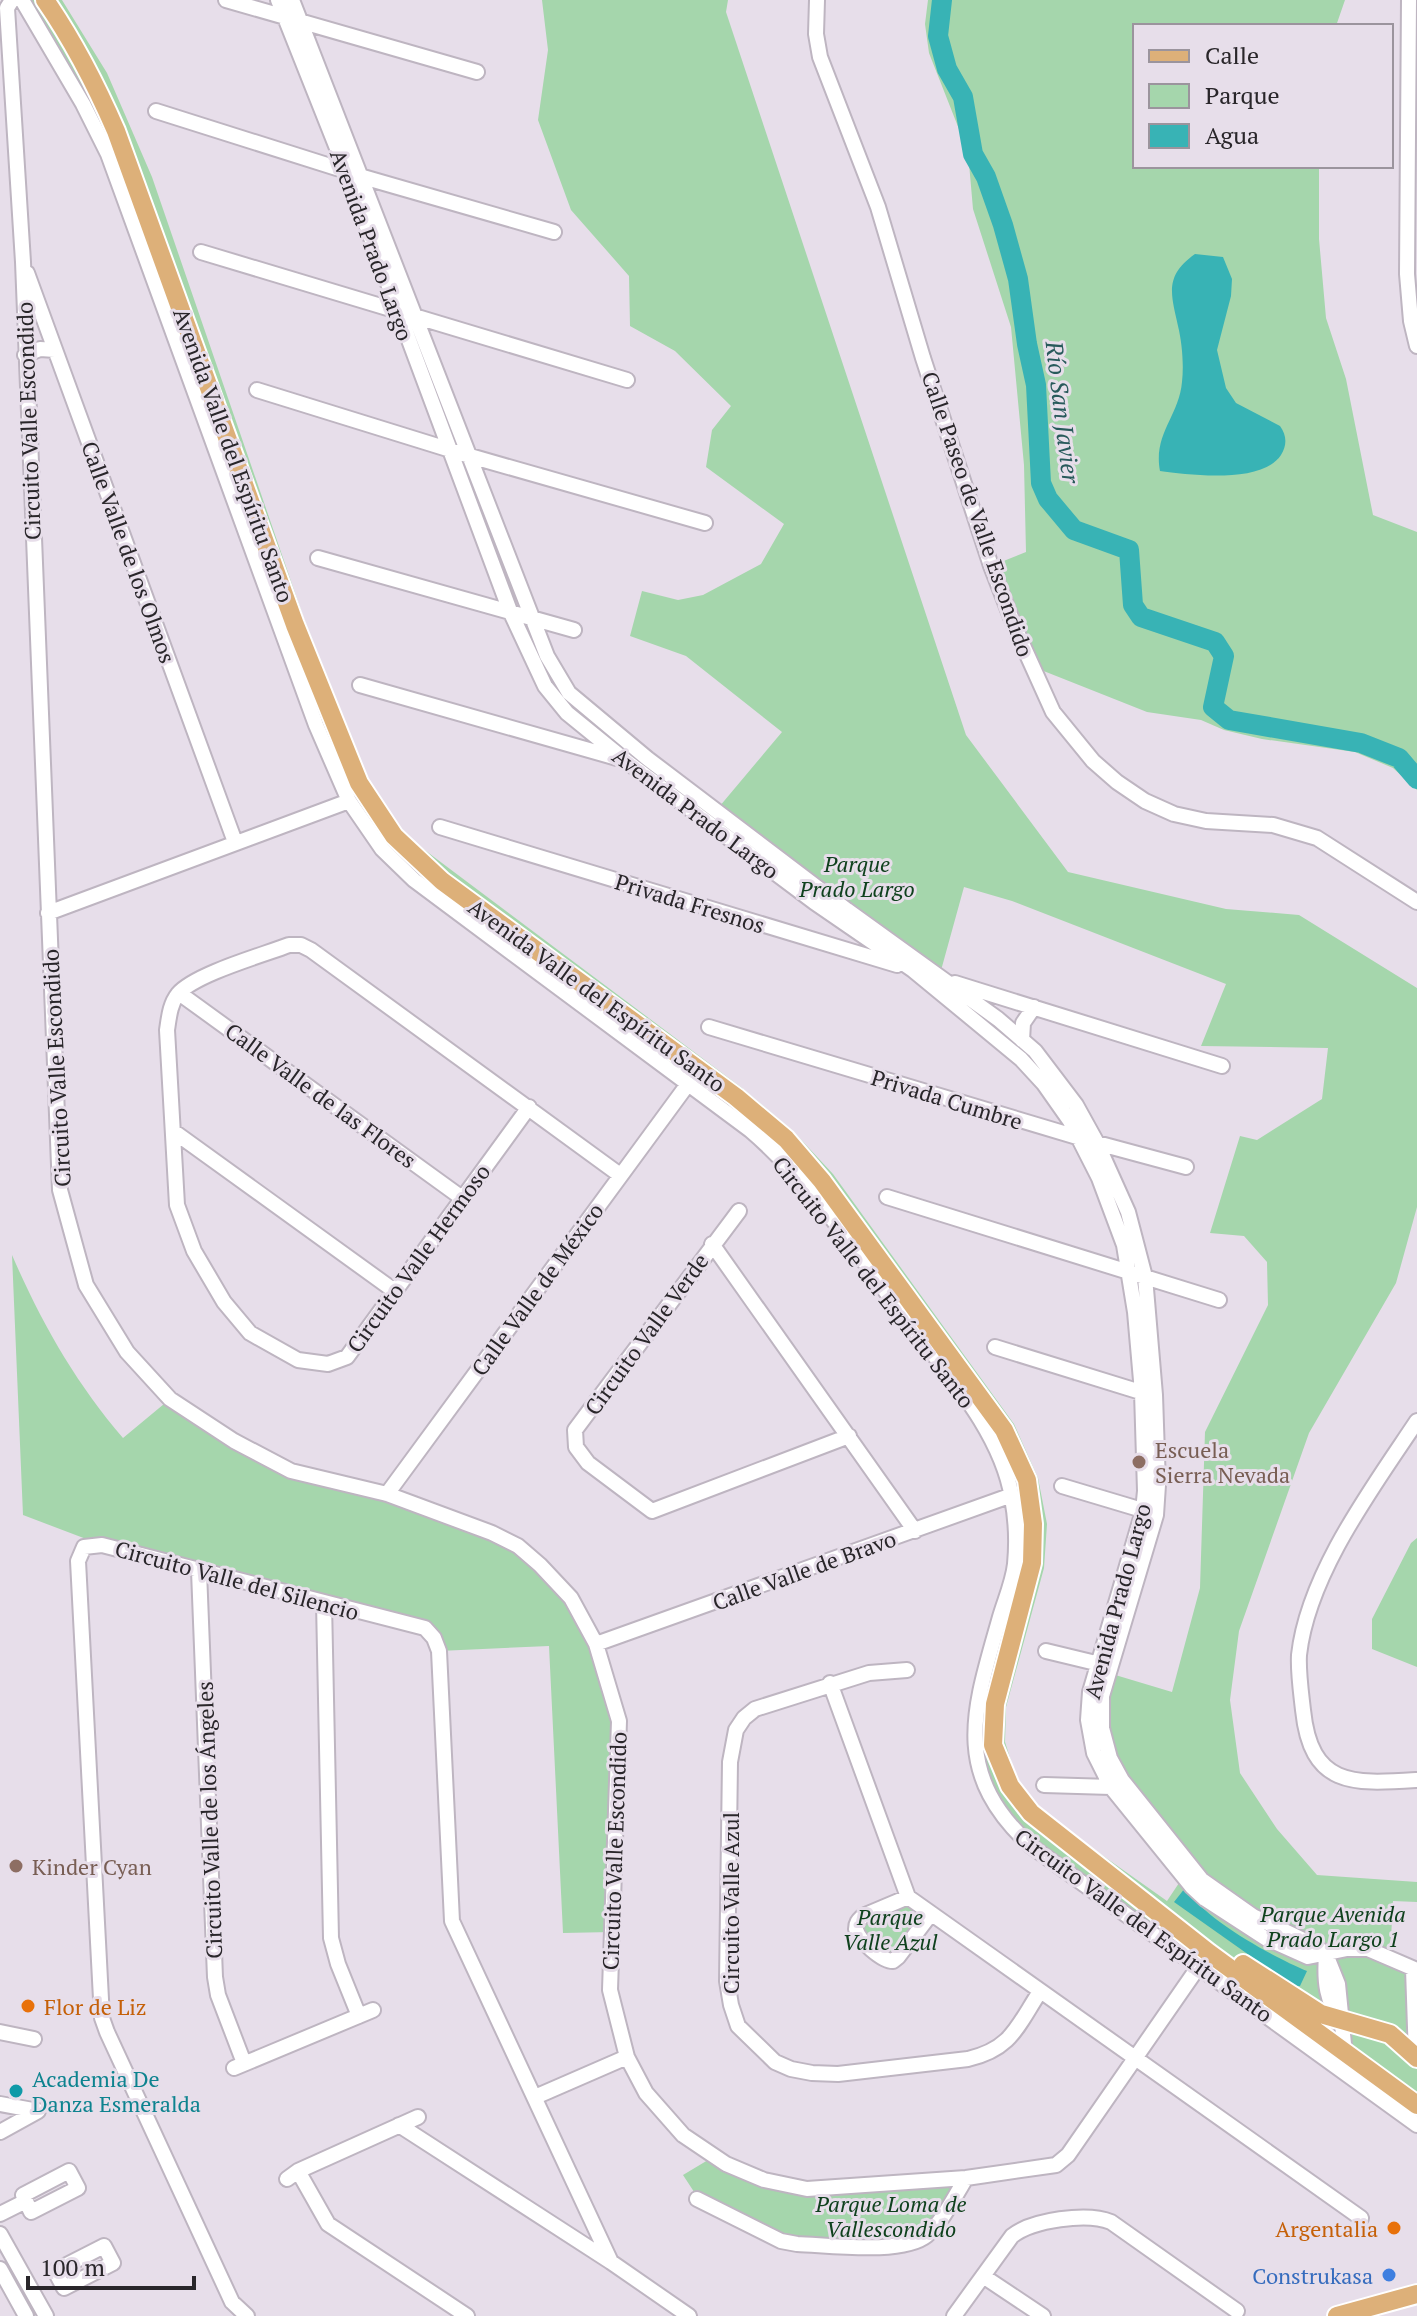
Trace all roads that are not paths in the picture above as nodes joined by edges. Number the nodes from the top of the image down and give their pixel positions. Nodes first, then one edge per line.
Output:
1 (22, 0) edge
2 (45, 0) edge
3 (226, 0) edge
4 (278, 0) edge
5 (292, 0) edge
6 (817, 0) edge
7 (1409, 0) edge
8 (6, 3) edge
9 (285, 18) junction
10 (303, 23) junction
11 (477, 72) dead end
12 (156, 111) dead end
13 (346, 171) junction
14 (363, 177) junction
15 (554, 232) dead end
16 (201, 252) dead end
17 (23, 262) junction
18 (1412, 276) edge
19 (396, 309) junction
20 (415, 317) junction
21 (1417, 346) edge
22 (55, 350) junction
23 (25, 355) junction
24 (627, 380) dead end
25 (257, 390) dead end
26 (449, 450) junction
27 (470, 456) junction
28 (705, 523) dead end
29 (318, 558) dead end
30 (510, 611) junction
31 (533, 618) junction
32 (574, 630) dead end
33 (360, 685) dead end
34 (648, 759) junction
35 (626, 761) junction
36 (349, 801) junction
37 (440, 827) dead end
38 (235, 842) junction
39 (1417, 902) edge
40 (48, 913) junction
41 (845, 924) junction
42 (838, 948) junction
43 (913, 970) junction
44 (940, 978) junction
45 (179, 993) junction
46 (1034, 1007) junction
47 (709, 1027) dead end
48 (1022, 1040) junction
49 (1222, 1066) dead end
50 (688, 1084) junction
51 (529, 1107) junction
52 (173, 1131) junction
53 (1080, 1138) junction
54 (1097, 1143) junction
55 (1186, 1167) dead end
56 (620, 1175) junction
57 (887, 1197) dead end
58 (462, 1198) junction
59 (739, 1211) dead end
60 (712, 1244) junction
61 (1129, 1272) junction
62 (1145, 1277) junction
63 (396, 1292) junction
64 (1219, 1300) dead end
65 (995, 1347) dead end
66 (1148, 1394) junction
67 (1417, 1421) edge
68 (849, 1436) junction
69 (1062, 1486) dead end
70 (387, 1494) junction
71 (1012, 1495) junction
72 (1150, 1513) junction
73 (915, 1531) junction
74 (199, 1571) junction
75 (324, 1603) junction
76 (596, 1644) junction
77 (1046, 1651) dead end
78 (1104, 1664) junction
79 (907, 1670) dead end
80 (830, 1683) junction
81 (1417, 1780) edge
82 (1044, 1785) dead end
83 (1111, 1787) junction
84 (1132, 1802) junction
85 (908, 1897) junction
86 (1158, 1911) junction
87 (930, 1915) junction
88 (1326, 1954) junction
89 (1204, 1958) junction
90 (1412, 1968) edge
91 (1039, 1993) junction
92 (1342, 2023) junction
93 (0, 2032) edge
94 (34, 2039) dead end
95 (1345, 2054) junction
96 (1413, 2054) edge
97 (627, 2057) junction
98 (1135, 2058) junction
99 (535, 2097) junction
100 (0, 2104) edge
101 (1417, 2105) edge
102 (418, 2117) dead end
103 (399, 2125) junction
104 (1417, 2125) edge
105 (0, 2132) edge
106 (966, 2178) junction
107 (697, 2199) dead end
108 (26, 2201) dead end
109 (0, 2214) edge
110 (1361, 2218) dead end
111 (0, 2234) edge
112 (611, 2262) junction
113 (0, 2269) edge
114 (983, 2276) junction
115 (59, 2279) dead end
116 (34, 2294) junction
117 (1417, 2294) edge
118 (1237, 2311) dead end
119 (26, 2316) edge
120 (46, 2316) edge
121 (247, 2316) edge
122 (467, 2316) edge
123 (689, 2316) edge
124 (954, 2316) edge
125 (1043, 2316) edge
126 (1337, 2316) edge

1 - 36 street, Circuito Valle del Espíritu Santo
2 - 86 main road, Avenida Valle del Espíritu Santo
3 - 9 street
4 - 9 street, Avenida Prado Largo
5 - 10 street, Avenida Prado Largo
6 - 39 street, Calle Paseo de Valle Escondido
7 - 18 street
8 - 17 street, Circuito Valle Escondido
9 - 10 street
9 - 13 street, Avenida Prado Largo
10 - 11 street
10 - 14 street, Avenida Prado Largo
12 - 13 street
13 - 19 street, Avenida Prado Largo
14 - 15 street
14 - 20 street, Avenida Prado Largo
16 - 19 street
17 - 22 street, Calle Valle de los Olmos
17 - 23 street, Circuito Valle Escondido
18 - 21 street
19 - 20 street
19 - 26 street, Avenida Prado Largo
20 - 24 street
20 - 27 street, Avenida Prado Largo
22 - 23 street
22 - 38 street, Calle Valle de los Olmos
23 - 40 street, Circuito Valle Escondido
25 - 26 street
26 - 27 street
26 - 30 street, Avenida Prado Largo
27 - 28 street
27 - 31 street, Avenida Prado Largo
29 - 30 street
30 - 31 street
30 - 35 street, Avenida Prado Largo
31 - 32 street
31 - 34 street, Avenida Prado Largo
33 - 35 street
34 - 35 street
34 - 44 street, Avenida Prado Largo
35 - 41 street, Avenida Prado Largo
36 - 38 street
36 - 50 street, Circuito Valle del Espíritu Santo
37 - 42 street, Privada Fresnos
38 - 40 street
40 - 70 street, Circuito Valle Escondido
41 - 42 street
41 - 43 street, Avenida Prado Largo
42 - 43 street, Privada Fresnos
43 - 44 street, Privada Fresnos
43 - 53 street, Avenida Prado Largo
44 - 46 street, Privada Fresnos
44 - 48 street, Avenida Prado Largo
45 - 51 street
45 - 52 street, Circuito Valle Hermoso
45 - 58 street, Calle Valle de las Flores
46 - 48 street
46 - 49 street, Privada Fresnos
47 - 53 street, Privada Cumbre
48 - 54 street, Avenida Prado Largo
50 - 56 street, Calle Valle de México
50 - 71 street, Circuito Valle del Espíritu Santo
51 - 56 street
51 - 58 street, Circuito Valle Hermoso
52 - 63 street
52 - 63 street, Circuito Valle Hermoso
53 - 54 street, Privada Cumbre
53 - 61 street, Avenida Prado Largo
54 - 55 street, Privada Cumbre
54 - 62 street, Avenida Prado Largo
56 - 70 street, Calle Valle de México
57 - 61 street
58 - 63 street, Circuito Valle Hermoso
59 - 60 street, Circuito Valle Verde
60 - 68 street, Circuito Valle Verde
60 - 68 street, Circuito Valle Verde
61 - 62 street
61 - 66 street, Avenida Prado Largo
62 - 64 street
62 - 66 street, Avenida Prado Largo
65 - 66 street
66 - 72 street, Avenida Prado Largo
67 - 81 street
68 - 73 street, Circuito Valle Verde
69 - 72 street
70 - 76 street, Circuito Valle Escondido
71 - 73 street, Calle Valle de Bravo
71 - 89 street, Circuito Valle del Espíritu Santo
72 - 78 street, Avenida Prado Largo
73 - 76 street, Calle Valle de Bravo
74 - 75 street, Circuito Valle del Silencio
74 - 75 street, Circuito Valle de los Ángeles
74 - 121 street, Circuito Valle del Silencio
75 - 99 street, Circuito Valle del Silencio
76 - 97 street, Circuito Valle Escondido
77 - 78 street
78 - 83 street, Avenida Prado Largo
78 - 84 street, Avenida Prado Largo
79 - 80 street, Circuito Valle Azul
80 - 85 street
80 - 91 street, Circuito Valle Azul
82 - 83 street
83 - 84 street, Avenida Prado Largo
84 - 88 street, Avenida Prado Largo
85 - 87 street
85 - 87 street
86 - 89 main road, Avenida Valle del Espíritu Santo
86 - 92 main road, Avenida Valle del Espíritu Santo
87 - 91 street
88 - 90 street
88 - 92 street
89 - 95 main road, Avenida Valle del Espíritu Santo
89 - 98 street, Circuito Valle Escondido
89 - 104 street, Circuito Valle del Espíritu Santo
90 - 96 street
91 - 98 street
92 - 95 street
92 - 96 main road, Avenida Valle del Espíritu Santo
93 - 94 street
95 - 101 main road, Avenida Valle del Espíritu Santo
97 - 99 street
97 - 106 street, Circuito Valle Escondido
98 - 106 street, Circuito Valle Escondido
98 - 110 street
99 - 112 street, Circuito Valle del Silencio
100 - 105 street
102 - 103 street
103 - 112 street
103 - 122 street
106 - 107 street
108 - 109 street
111 - 116 street
112 - 123 street
113 - 119 street
114 - 118 street
114 - 124 street
114 - 125 street
115 - 116 street
116 - 120 street
117 - 126 main road

